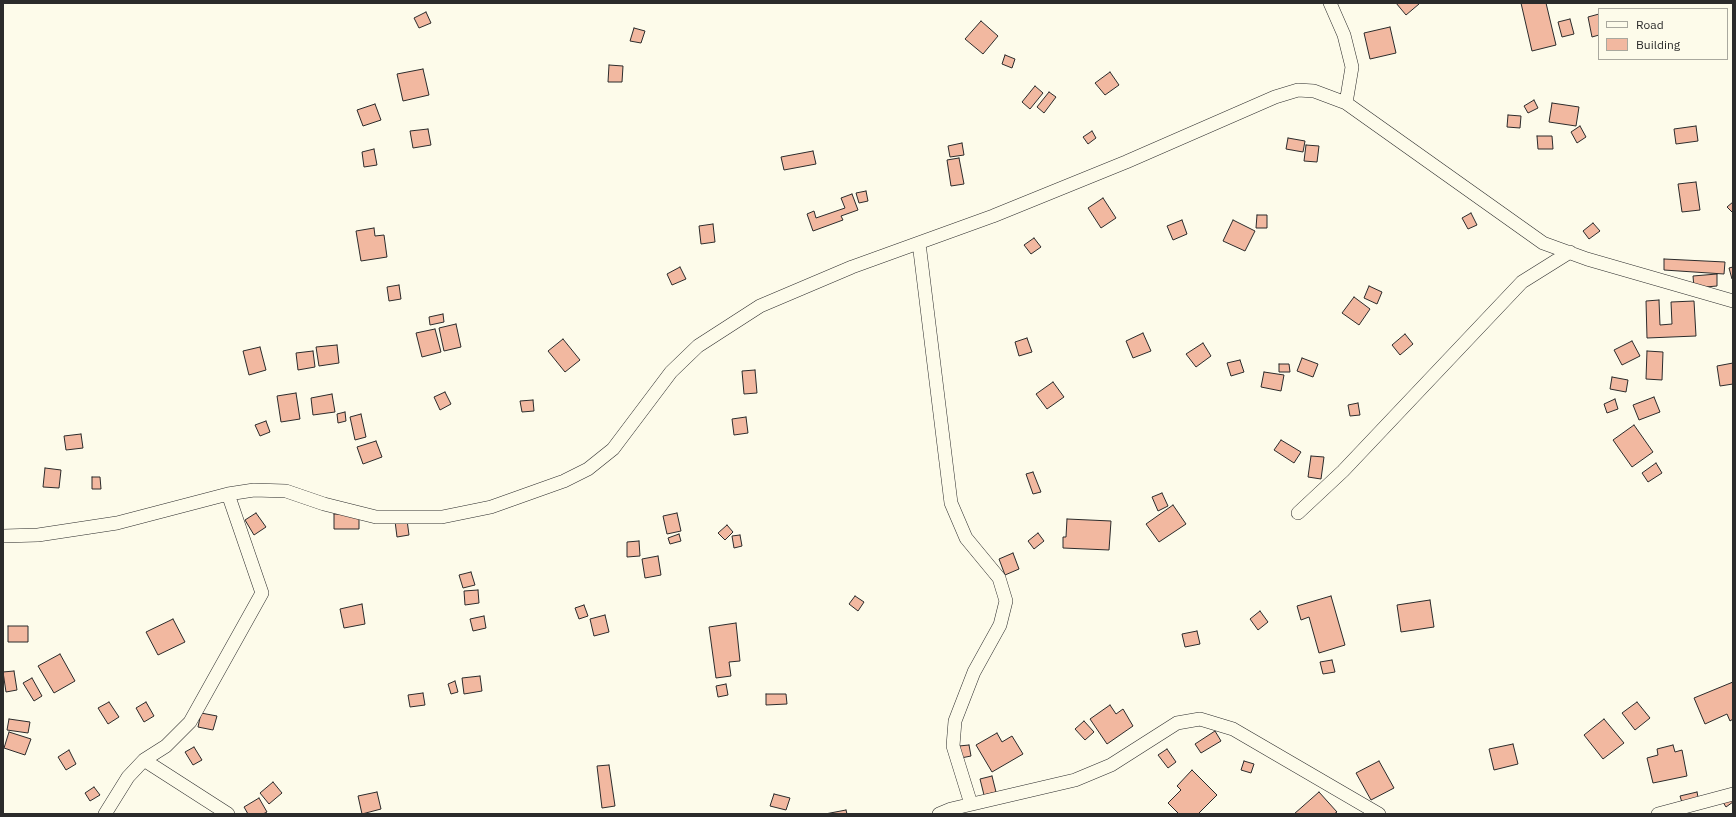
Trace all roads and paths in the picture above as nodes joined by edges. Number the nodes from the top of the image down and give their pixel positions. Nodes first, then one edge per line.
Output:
1 (1330, 3) edge
2 (1346, 103) junction
3 (919, 243) junction
4 (1570, 252) junction
5 (1733, 301) edge
6 (228, 494) junction
7 (1298, 512) dead end
8 (3, 536) edge
9 (144, 760) junction
10 (1733, 794) edge
11 (971, 804) junction
12 (105, 814) edge
13 (228, 814) edge
14 (939, 814) edge
15 (1379, 814) edge
16 (1658, 814) edge

1 - 2 street
2 - 3 street
2 - 4 street
3 - 6 street
3 - 11 street
4 - 5 street
4 - 7 street
6 - 8 street
6 - 9 street
9 - 12 street
9 - 13 street
10 - 16 street
11 - 14 street
11 - 15 street

